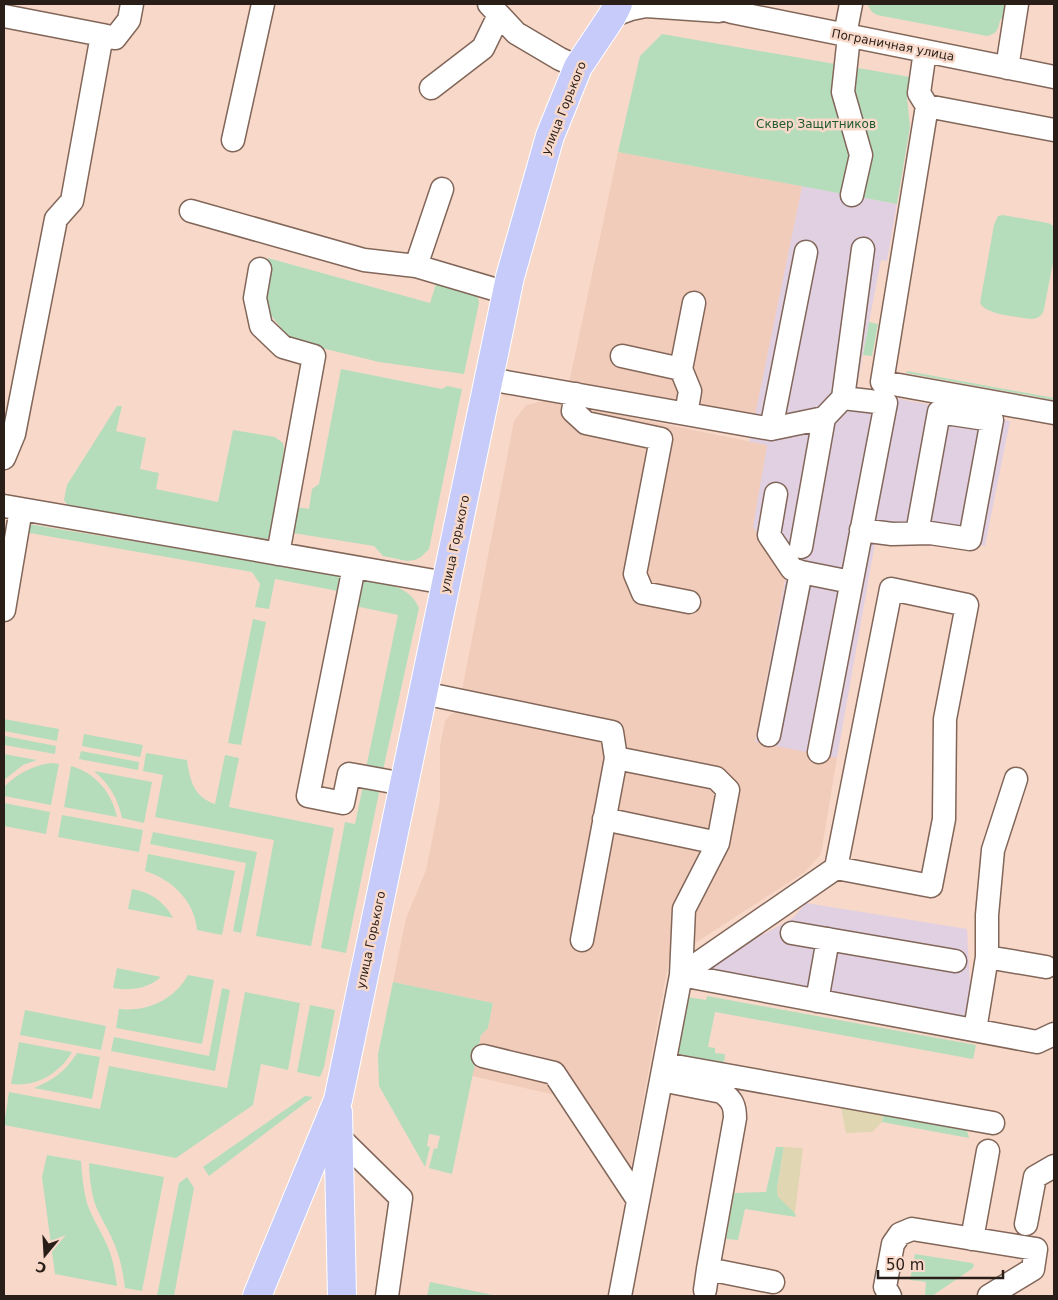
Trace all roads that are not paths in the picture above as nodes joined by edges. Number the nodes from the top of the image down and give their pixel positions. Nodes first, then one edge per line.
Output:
1 (132, 4) edge
2 (263, 4) edge
3 (704, 4) edge
4 (851, 4) edge
5 (1017, 4) edge
6 (726, 8) edge
7 (494, 10) edge
8 (615, 10) edge
9 (4, 16) edge
10 (102, 36) junction
11 (847, 36) junction
12 (925, 51) junction
13 (578, 67) junction
14 (1007, 68) junction
15 (1054, 77) edge
16 (432, 88) dead end
17 (927, 106) junction
18 (1054, 130) edge
19 (233, 140) dead end
20 (442, 188) dead end
21 (852, 195) dead end
22 (190, 211) dead end
23 (863, 250) dead end
24 (806, 252) dead end
25 (416, 266) junction
26 (260, 269) dead end
27 (507, 293) junction
28 (694, 303) dead end
29 (622, 356) dead end
30 (681, 368) junction
31 (489, 379) junction
32 (576, 394) junction
33 (843, 398) junction
34 (1054, 413) edge
35 (686, 414) junction
36 (824, 418) junction
37 (771, 429) junction
38 (4, 458) edge
39 (776, 494) dead end
40 (13, 508) edge
41 (861, 530) junction
42 (917, 533) junction
43 (801, 547) dead end
44 (278, 554) junction
45 (354, 568) junction
46 (801, 572) junction
47 (851, 582) junction
48 (446, 583) junction
49 (689, 602) dead end
50 (4, 610) edge
51 (423, 693) junction
52 (769, 735) dead end
53 (819, 752) dead end
54 (616, 758) junction
55 (1016, 779) dead end
56 (404, 784) junction
57 (604, 819) junction
58 (718, 843) junction
59 (836, 868) junction
60 (792, 933) dead end
61 (828, 939) junction
62 (582, 940) dead end
63 (987, 957) junction
64 (955, 961) dead end
65 (1046, 967) dead end
66 (681, 975) junction
67 (817, 1001) junction
68 (975, 1030) junction
69 (1054, 1034) edge
70 (483, 1056) dead end
71 (662, 1072) junction
72 (338, 1100) junction
73 (994, 1123) dead end
74 (338, 1137) junction
75 (988, 1151) dead end
76 (1054, 1166) edge
77 (638, 1200) junction
78 (1026, 1224) dead end
79 (972, 1239) junction
80 (773, 1282) dead end
81 (257, 1296) edge
82 (342, 1296) edge
83 (387, 1296) edge
84 (620, 1296) edge
85 (890, 1296) edge
86 (989, 1296) edge

1 - 10 street
2 - 19 street
3 - 6 street, Пограничная улица
4 - 11 street
5 - 14 street
6 - 8 street, Пограничная улица
6 - 11 street, Пограничная улица
7 - 13 street
7 - 16 street
8 - 13 main road, улица Горького
9 - 10 street
10 - 38 street
11 - 12 street, Пограничная улица
11 - 21 street
12 - 14 street, Пограничная улица
12 - 17 street
13 - 27 main road, улица Горького
14 - 15 street, Пограничная улица
17 - 18 street
17 - 34 street
20 - 25 street
22 - 25 street
23 - 33 street
24 - 37 street
25 - 27 street
26 - 44 street
27 - 31 main road, улица Горького
28 - 30 street
29 - 30 street
30 - 35 street
31 - 32 street
31 - 48 main road, улица Горького
32 - 35 street
32 - 49 street
33 - 36 street
33 - 41 street
35 - 37 street
36 - 37 street
36 - 43 street
39 - 46 street
40 - 44 street
40 - 50 street
41 - 42 street
41 - 47 street
42 - 42 street
44 - 45 street
45 - 48 street
45 - 56 street
46 - 47 street
46 - 52 street
47 - 53 street
48 - 51 main road, улица Горького
51 - 54 street
51 - 56 main road, улица Горького
54 - 57 street
54 - 58 street
55 - 63 street
56 - 72 main road, улица Горького
57 - 58 street
57 - 62 street
58 - 66 street
59 - 59 street
59 - 66 street
60 - 61 street
61 - 64 street
61 - 67 street
63 - 65 street
63 - 68 street
66 - 67 street
66 - 71 street
67 - 68 street
68 - 69 street
70 - 77 street
71 - 73 street
71 - 77 street
71 - 80 street
72 - 74 main road, улица Горького
72 - 81 main road, улица Горького
74 - 82 main road, улица Горького
74 - 83 street
75 - 79 street
76 - 78 street
77 - 84 street
79 - 85 street
79 - 86 street

